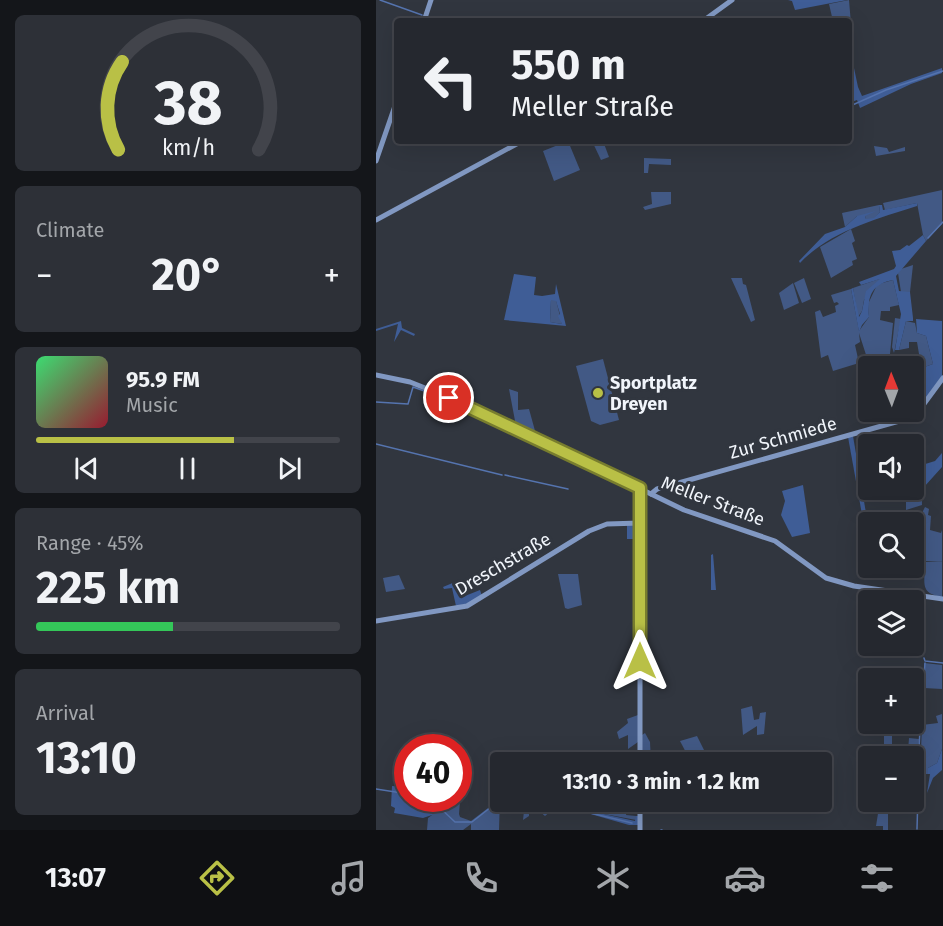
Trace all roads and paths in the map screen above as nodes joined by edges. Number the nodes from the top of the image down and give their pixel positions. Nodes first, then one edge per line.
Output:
1 (431, 0) edge
2 (732, 0) edge
3 (425, 18) edge
4 (707, 18) edge
5 (394, 109) edge
6 (516, 144) edge
7 (376, 161) edge
8 (376, 220) edge
9 (376, 375) edge
10 (943, 378) edge
11 (640, 488) junction
12 (651, 494) junction
13 (640, 523) junction
14 (943, 599) edge
15 (376, 621) edge
16 (640, 752) edge
17 (640, 812) edge
18 (640, 830) edge

1 - 3 street
2 - 4 street
5 - 7 street
6 - 8 street
9 - 11 street, Meller Straße
10 - 12 street, Zur Schmiede
11 - 12 street, Meller Straße
11 - 13 street
12 - 14 street, Meller Straße
13 - 15 street, Dreschstraße
13 - 16 street
17 - 18 street

